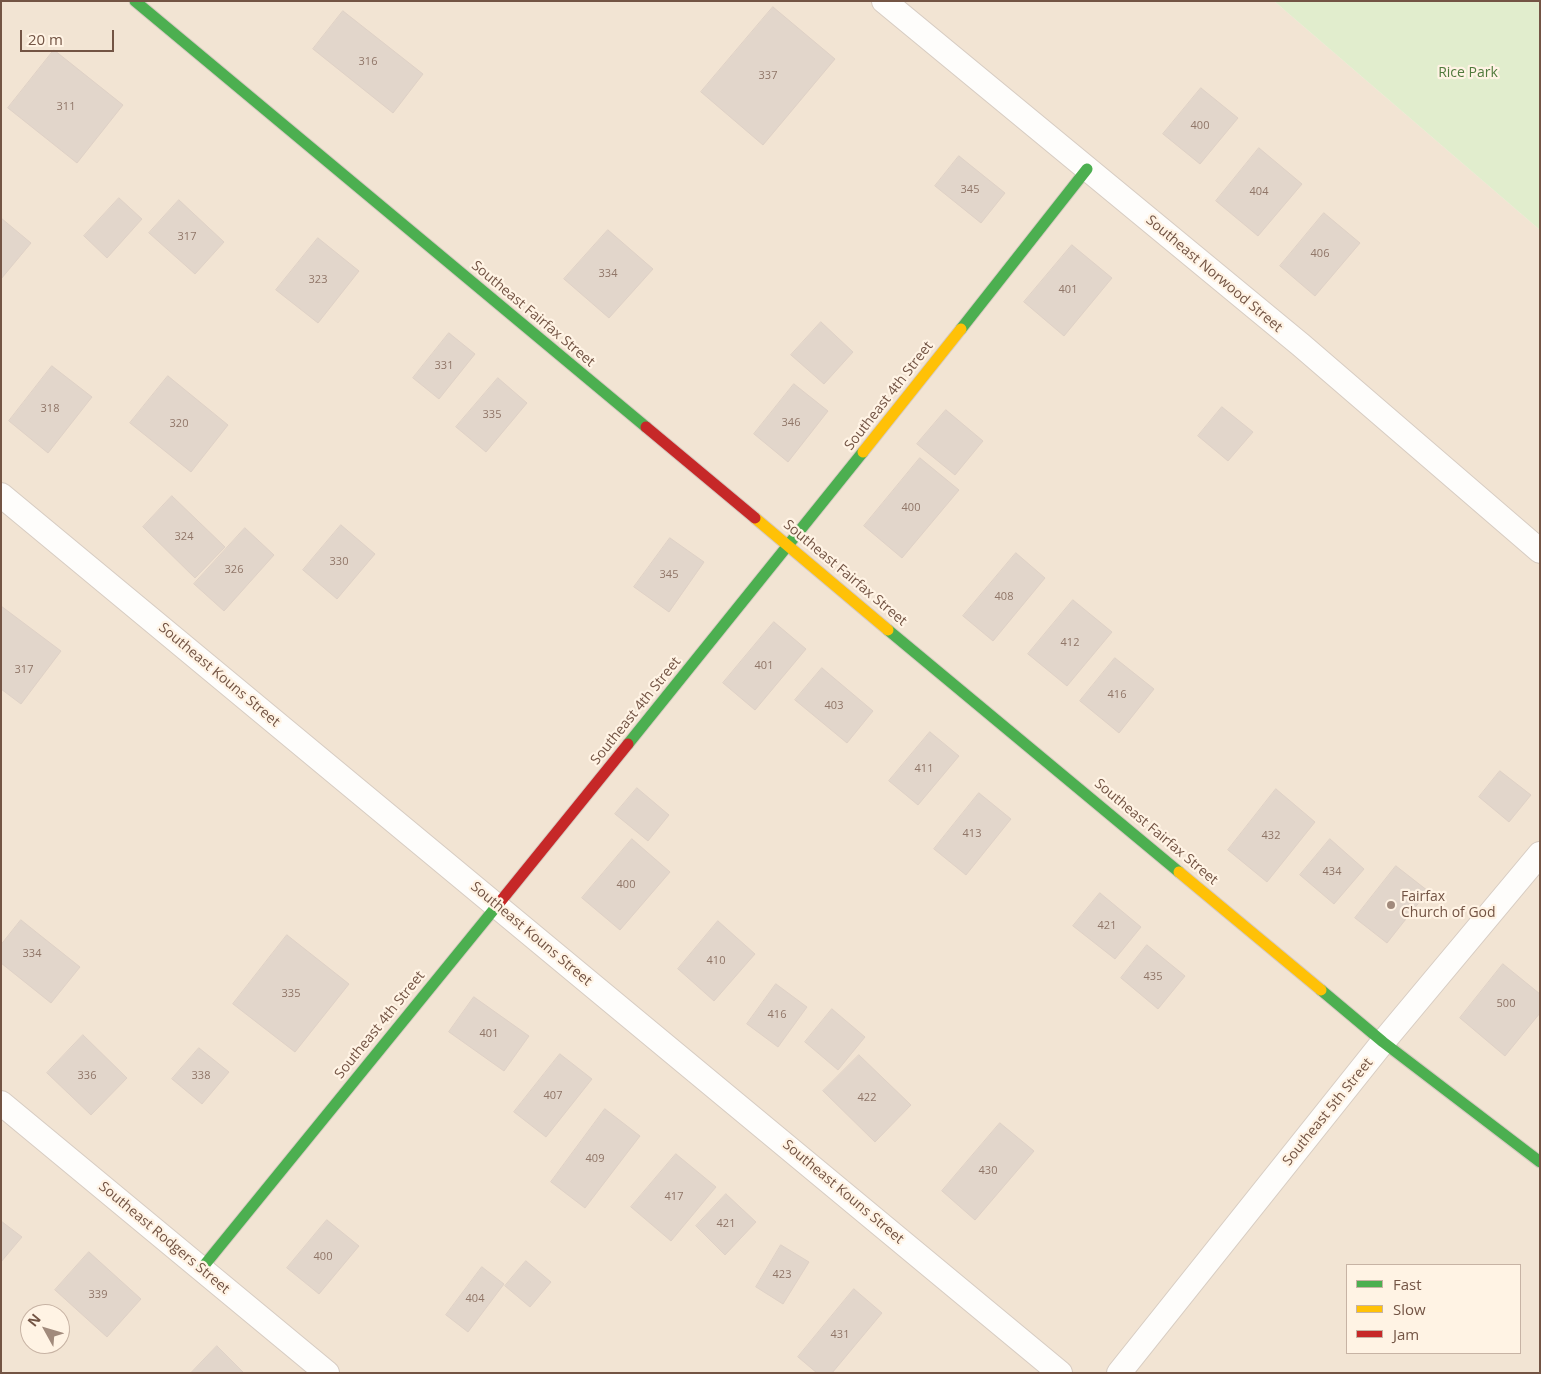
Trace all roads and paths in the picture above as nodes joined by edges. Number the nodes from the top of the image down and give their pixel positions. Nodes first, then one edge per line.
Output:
1 (135, 1) edge
2 (884, 1) edge
3 (1088, 169) junction
4 (1, 495) edge
5 (789, 546) junction
6 (1540, 551) edge
7 (1540, 854) edge
8 (497, 905) junction
9 (1383, 1042) junction
10 (1, 1103) edge
11 (1540, 1162) edge
12 (202, 1268) junction
13 (327, 1373) edge
14 (1060, 1373) edge
15 (1119, 1373) edge

1 - 5 street, Southeast Fairfax Street
2 - 3 street, Southeast Norwood Street
3 - 5 street, Southeast 4th Street
3 - 6 street, Southeast Norwood Street
4 - 8 street, Southeast Kouns Street
5 - 8 street, Southeast 4th Street
5 - 9 street, Southeast Fairfax Street
7 - 9 street, Southeast 5th Street
8 - 12 street, Southeast 4th Street
8 - 14 street, Southeast Kouns Street
9 - 11 street, Southeast Fairfax Street
9 - 15 street, Southeast 5th Street
10 - 12 street, Southeast Rodgers Street
12 - 13 street, Southeast Rodgers Street

